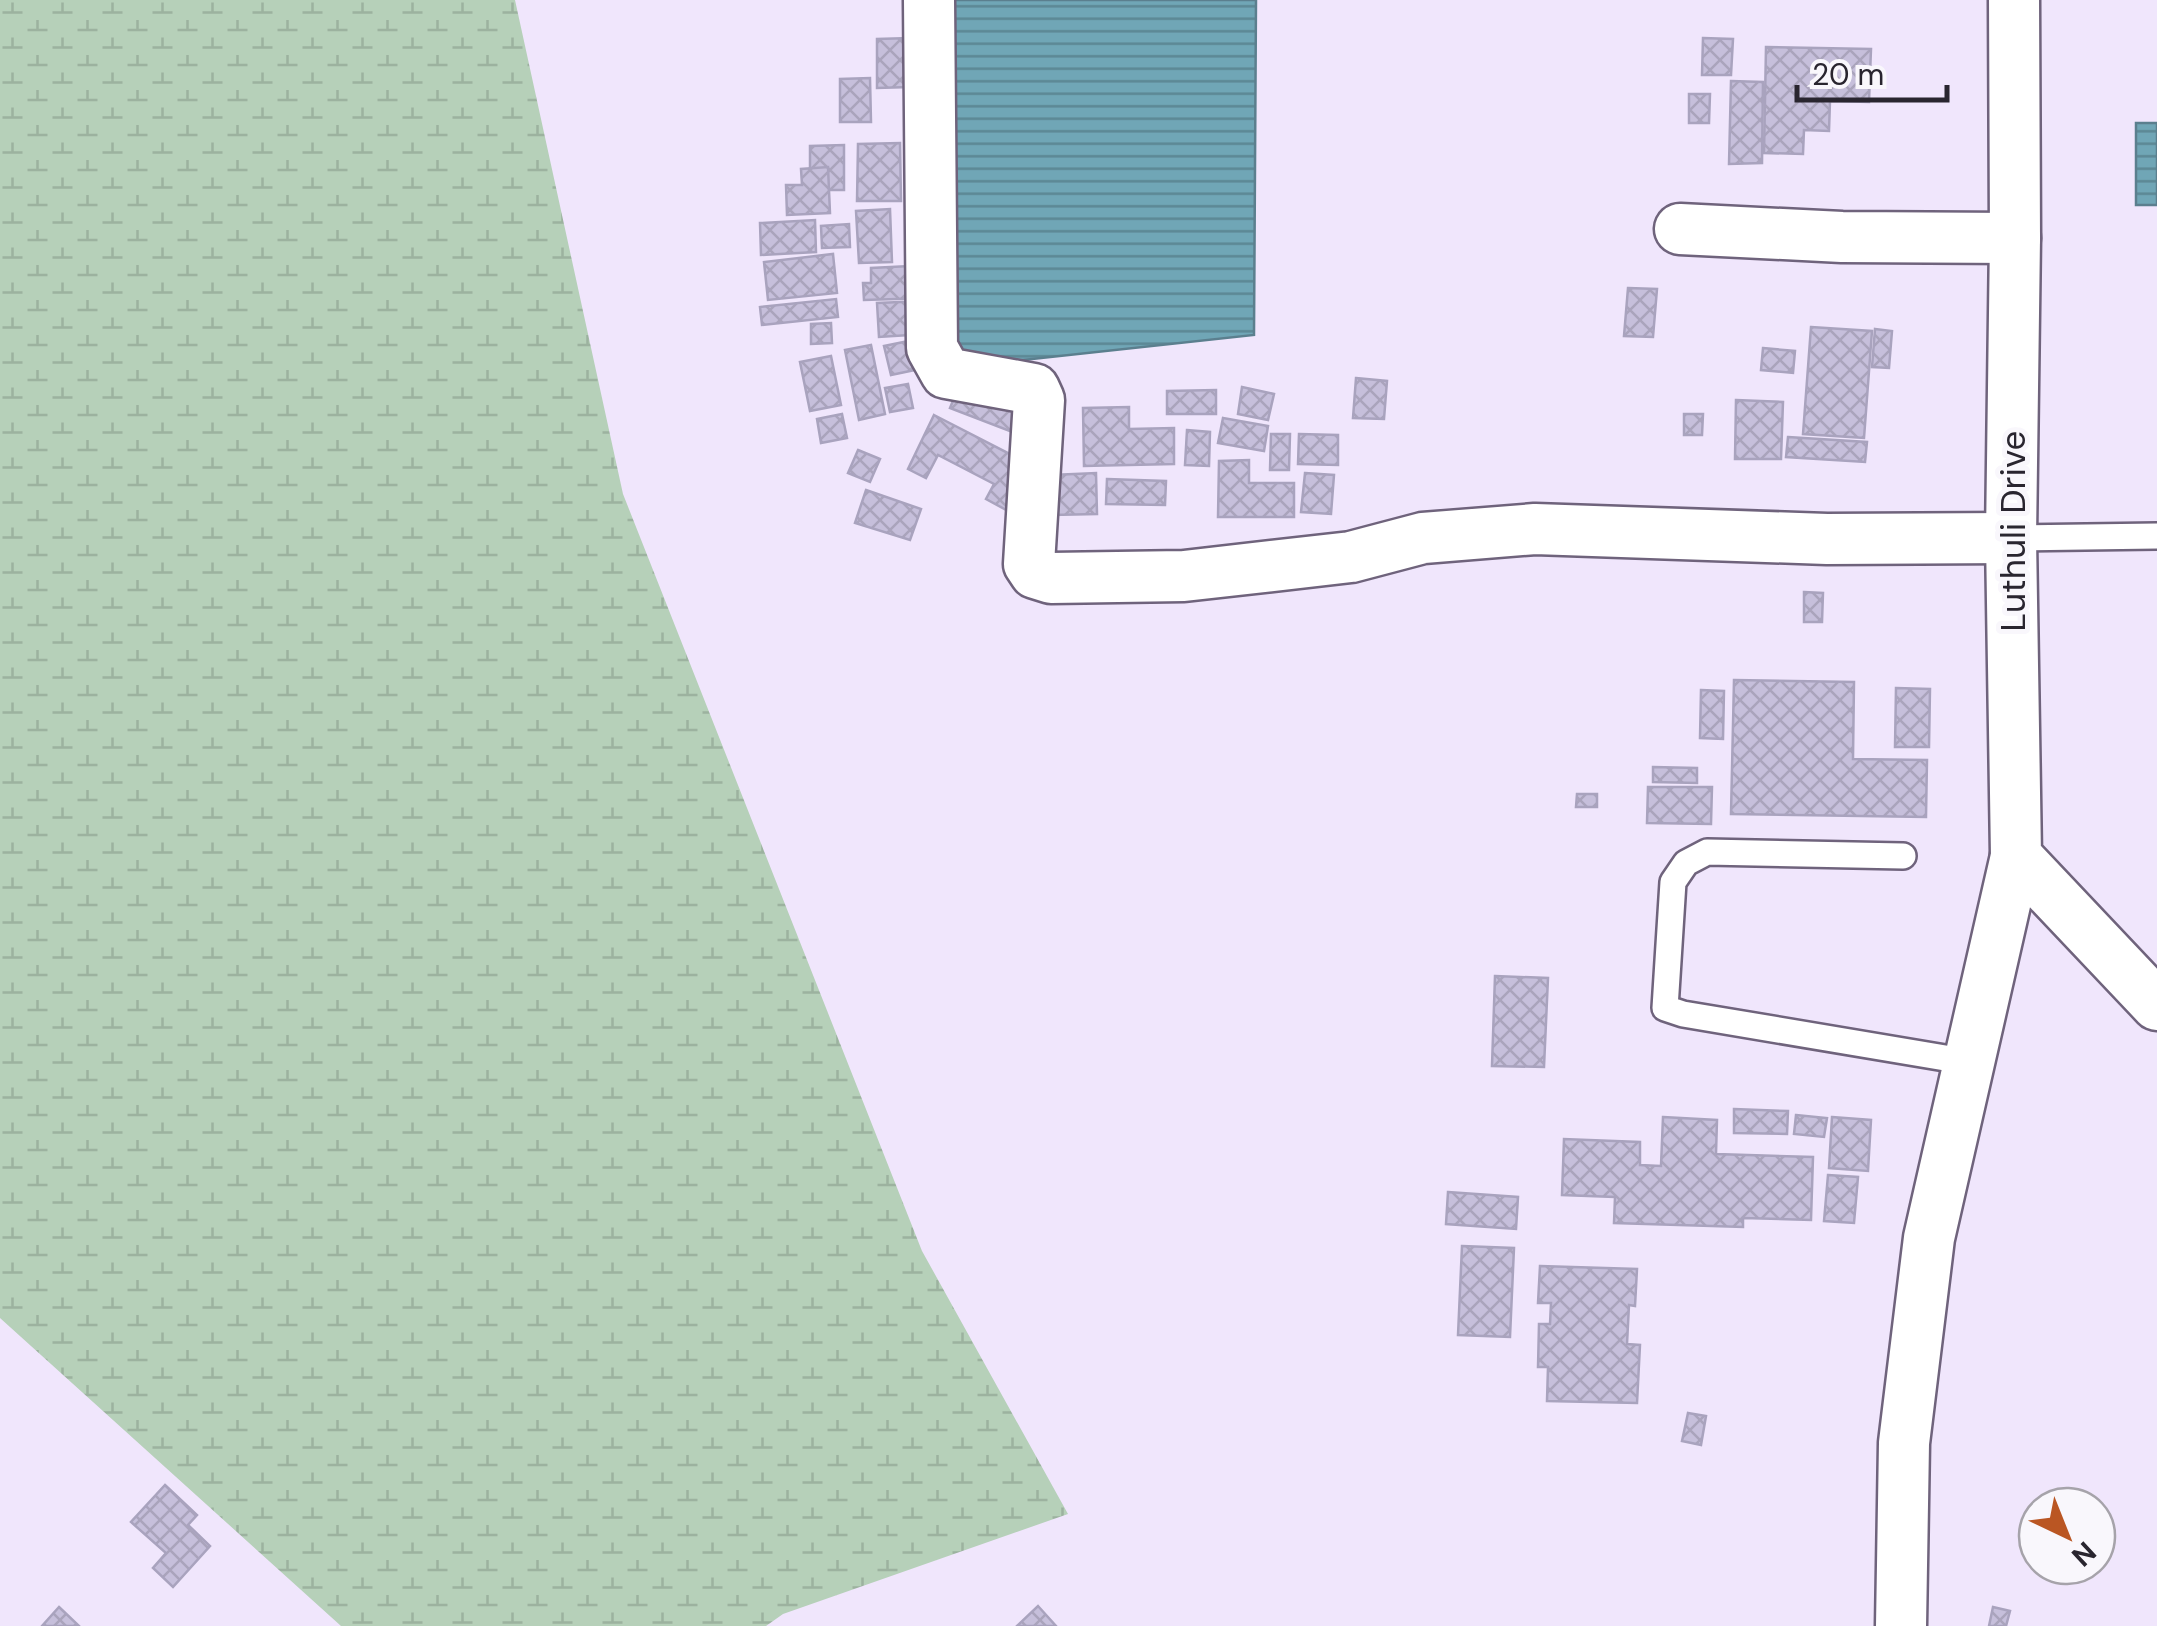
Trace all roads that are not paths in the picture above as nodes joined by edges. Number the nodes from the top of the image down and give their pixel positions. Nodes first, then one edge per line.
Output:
1 (929, 0) edge
2 (2014, 0) edge
3 (1680, 229) dead end
4 (2016, 238) junction
5 (2157, 536) edge
6 (2011, 538) junction
7 (1903, 856) dead end
8 (2016, 856) junction
9 (2157, 1005) edge
10 (1969, 1062) junction
11 (1900, 1626) edge

1 - 6 street
2 - 4 street, Luthuli Drive
3 - 4 street
4 - 6 street, Luthuli Drive
5 - 6 lane
6 - 8 street, Luthuli Drive
7 - 10 lane
8 - 9 street
8 - 10 street, Luthuli Drive
10 - 11 street, Luthuli Drive

